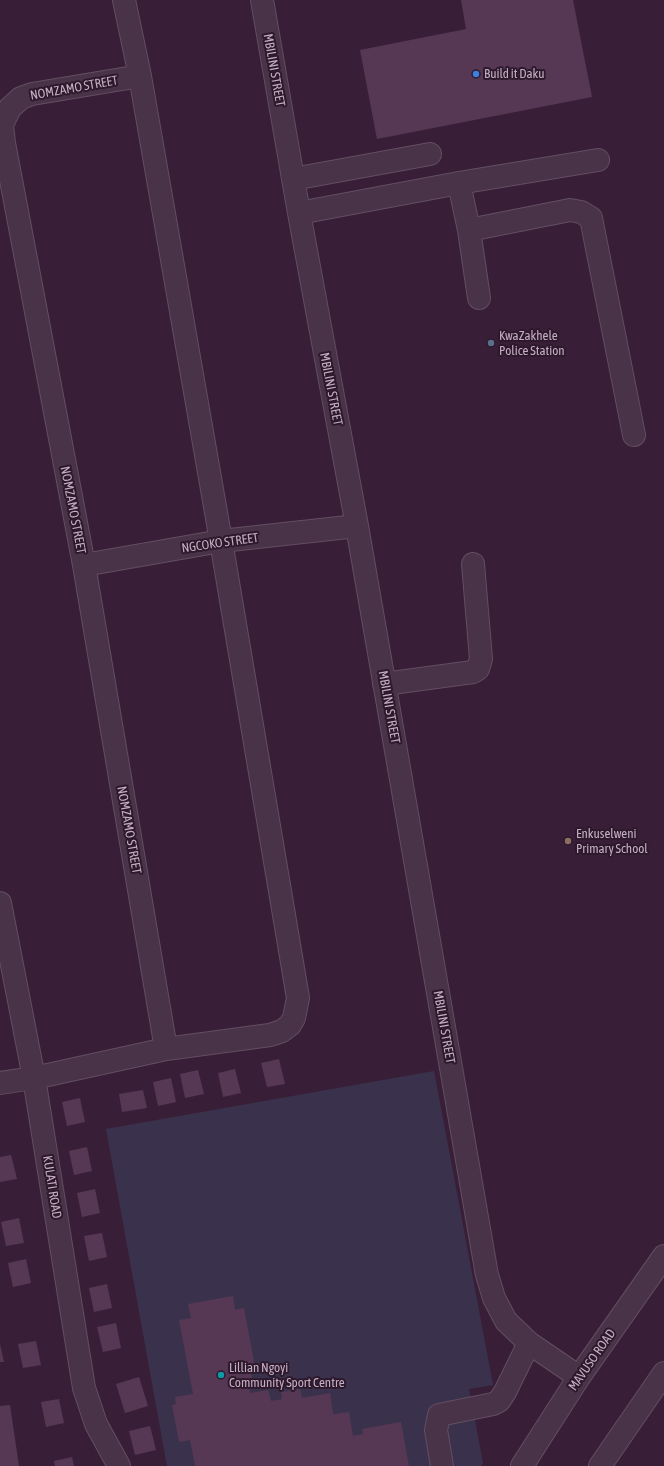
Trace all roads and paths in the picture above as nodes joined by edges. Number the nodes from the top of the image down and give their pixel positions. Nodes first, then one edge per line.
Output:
1 (124, 0) edge
2 (262, 0) edge
3 (140, 76) junction
4 (430, 154) dead end
5 (598, 160) dead end
6 (293, 179) junction
7 (459, 183) junction
8 (299, 213) junction
9 (469, 230) junction
10 (479, 298) dead end
11 (634, 435) dead end
12 (357, 526) junction
13 (221, 541) junction
14 (473, 564) dead end
15 (84, 565) junction
16 (384, 684) junction
17 (0, 903) edge
18 (166, 1049) junction
19 (34, 1078) junction
20 (0, 1083) edge
21 (664, 1256) edge
22 (529, 1343) junction
23 (664, 1372) edge
24 (579, 1377) junction
25 (119, 1466) edge
26 (442, 1466) edge
27 (522, 1466) edge
28 (600, 1466) edge

1 - 3 street
2 - 6 street, MBILINI STREET
3 - 13 street
3 - 15 street, NOMZAMO STREET
4 - 6 street
5 - 7 street
6 - 8 street, MBILINI STREET
7 - 8 street
7 - 9 street
8 - 12 street, MBILINI STREET
9 - 10 street
9 - 11 street
12 - 13 street, NGCOKO STREET
12 - 16 street, MBILINI STREET
13 - 15 street, NGCOKO STREET
13 - 18 street
14 - 16 street
15 - 18 street, NOMZAMO STREET
16 - 22 street, MBILINI STREET
17 - 19 street, KULATI ROAD
18 - 19 street
19 - 20 street
19 - 25 street, KULATI ROAD
21 - 24 street, MAVUSO ROAD
22 - 24 street, MBILINI STREET
22 - 26 street
23 - 28 street
24 - 27 street, MAVUSO ROAD

